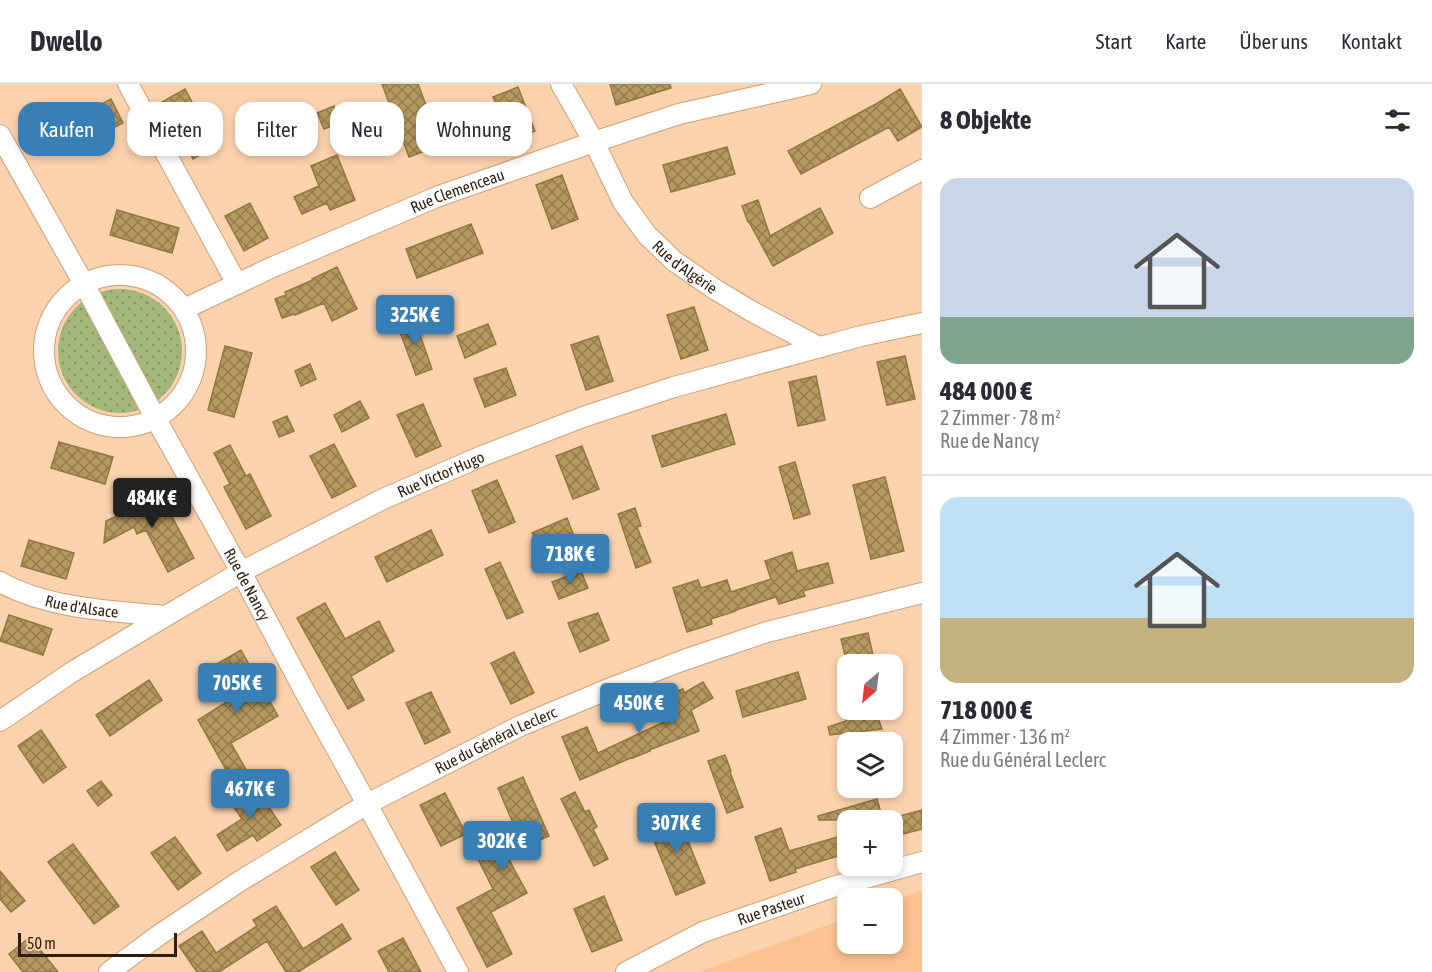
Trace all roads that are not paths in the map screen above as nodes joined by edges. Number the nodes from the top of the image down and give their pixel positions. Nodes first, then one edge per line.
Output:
1 (128, 84) edge
2 (561, 84) edge
3 (811, 84) edge
4 (0, 135) edge
5 (594, 142) junction
6 (922, 170) edge
7 (870, 198) dead end
8 (84, 284) junction
9 (237, 284) junction
10 (184, 309) junction
11 (922, 323) edge
12 (819, 347) junction
13 (156, 419) junction
14 (242, 572) junction
15 (0, 582) edge
16 (922, 593) edge
17 (166, 616) junction
18 (0, 722) edge
19 (367, 804) junction
20 (922, 862) edge
21 (109, 972) edge
22 (458, 972) edge
23 (627, 972) edge

1 - 9 street
2 - 5 street, Rue d'Algérie
3 - 5 street, Rue Clemenceau
4 - 8 street, Rue de Nancy
5 - 9 street, Rue Clemenceau
5 - 12 street, Rue d'Algérie
6 - 7 street
8 - 10 street
8 - 13 street, Rue de Nancy
8 - 13 street
9 - 10 street, Rue Clemenceau
10 - 13 street
11 - 12 street, Rue Victor Hugo
12 - 14 street, Rue Victor Hugo
13 - 14 street, Rue de Nancy
14 - 17 street, Rue Victor Hugo
14 - 19 street, Rue de Nancy
15 - 17 street, Rue d'Alsace
16 - 19 street, Rue du Général Leclerc
17 - 18 street, Rue Victor Hugo
19 - 21 street, Rue du Général Leclerc
19 - 22 street, Rue de Nancy
20 - 23 street, Rue Pasteur

